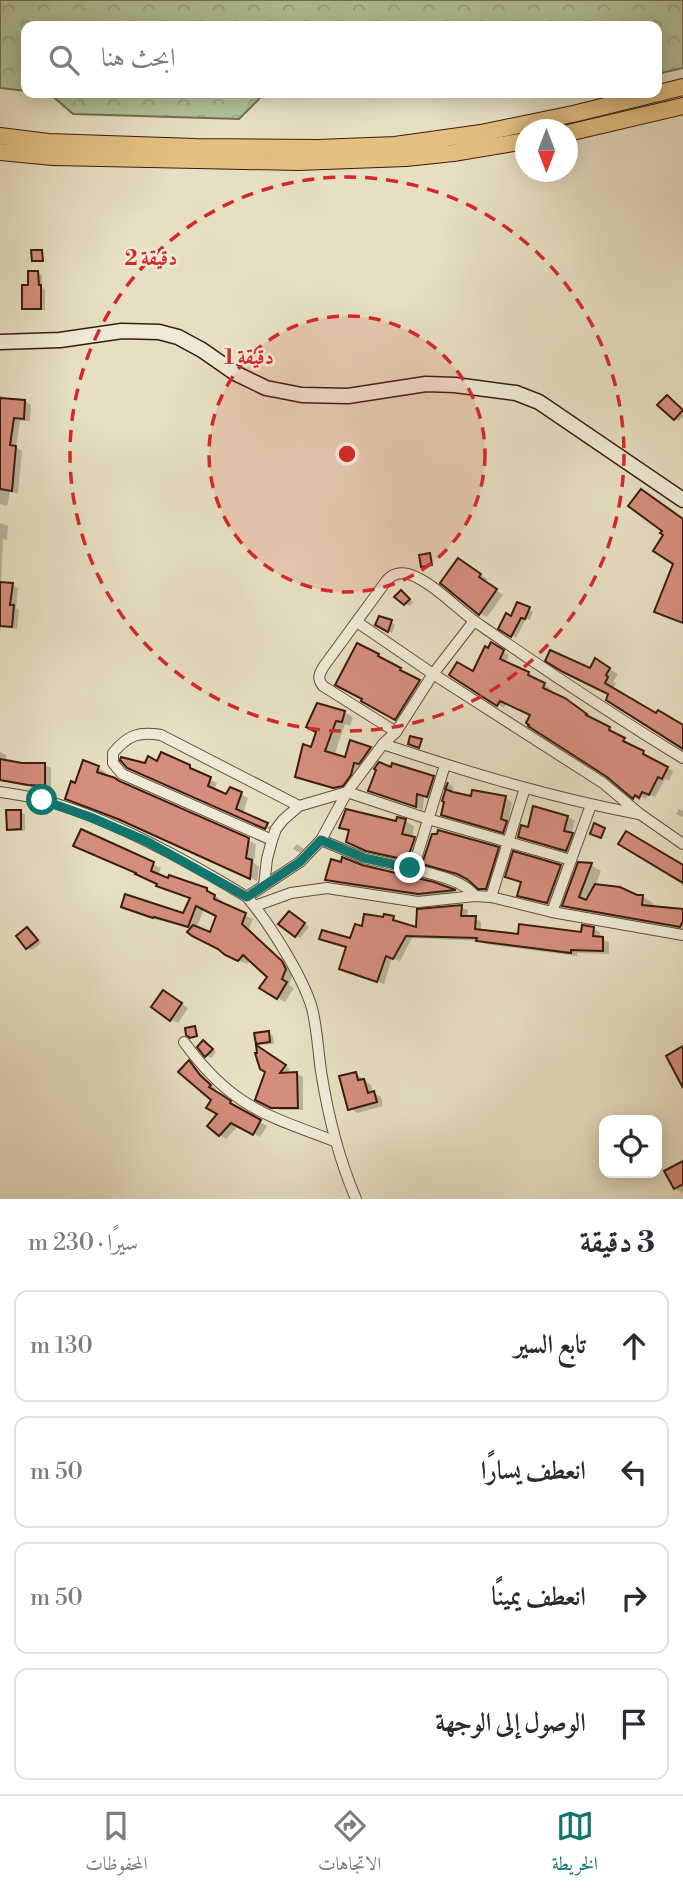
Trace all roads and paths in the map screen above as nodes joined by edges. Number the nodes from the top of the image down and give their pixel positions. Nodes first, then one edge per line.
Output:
1 (683, 87) edge
2 (662, 92) edge
3 (638, 98) edge
4 (683, 106) edge
5 (578, 131) edge
6 (0, 136) edge
7 (515, 143) edge
8 (0, 152) edge
9 (4, 342) edge
10 (683, 500) edge
11 (474, 621) junction
12 (357, 622) junction
13 (433, 674) junction
14 (396, 732) junction
15 (383, 744) junction
16 (683, 758) edge
17 (445, 765) junction
18 (525, 788) junction
19 (0, 792) edge
20 (347, 792) junction
21 (299, 806) junction
22 (591, 806) junction
23 (640, 814) junction
24 (428, 819) junction
25 (272, 840) junction
26 (321, 840) junction
27 (508, 842) junction
28 (683, 844) edge
29 (571, 860) junction
30 (410, 868) junction
31 (264, 885) junction
32 (475, 896) junction
33 (247, 897) junction
34 (491, 897) junction
35 (255, 906) junction
36 (552, 912) junction
37 (683, 935) edge
38 (184, 1042) dead end
39 (334, 1141) junction
40 (356, 1199) edge

1 - 2 highway
3 - 6 highway
4 - 5 highway
7 - 8 highway
9 - 10 main road
11 - 12 street
11 - 13 street
11 - 16 street
12 - 13 street
12 - 14 street
13 - 14 street
13 - 23 street
14 - 15 street
15 - 17 street
15 - 20 street
17 - 18 street
17 - 24 street
18 - 22 street
18 - 27 street
19 - 33 street
20 - 21 street
20 - 24 street
20 - 26 street
21 - 25 street
21 - 25 street
22 - 23 street
22 - 29 street
23 - 28 street
24 - 27 street
24 - 30 street
25 - 31 street
26 - 30 street
26 - 31 street
27 - 29 street
27 - 34 street
29 - 36 street
30 - 32 street
31 - 33 street
32 - 34 street
32 - 35 street
33 - 35 street
34 - 36 street
35 - 39 street
36 - 37 street
38 - 39 street
39 - 40 street

